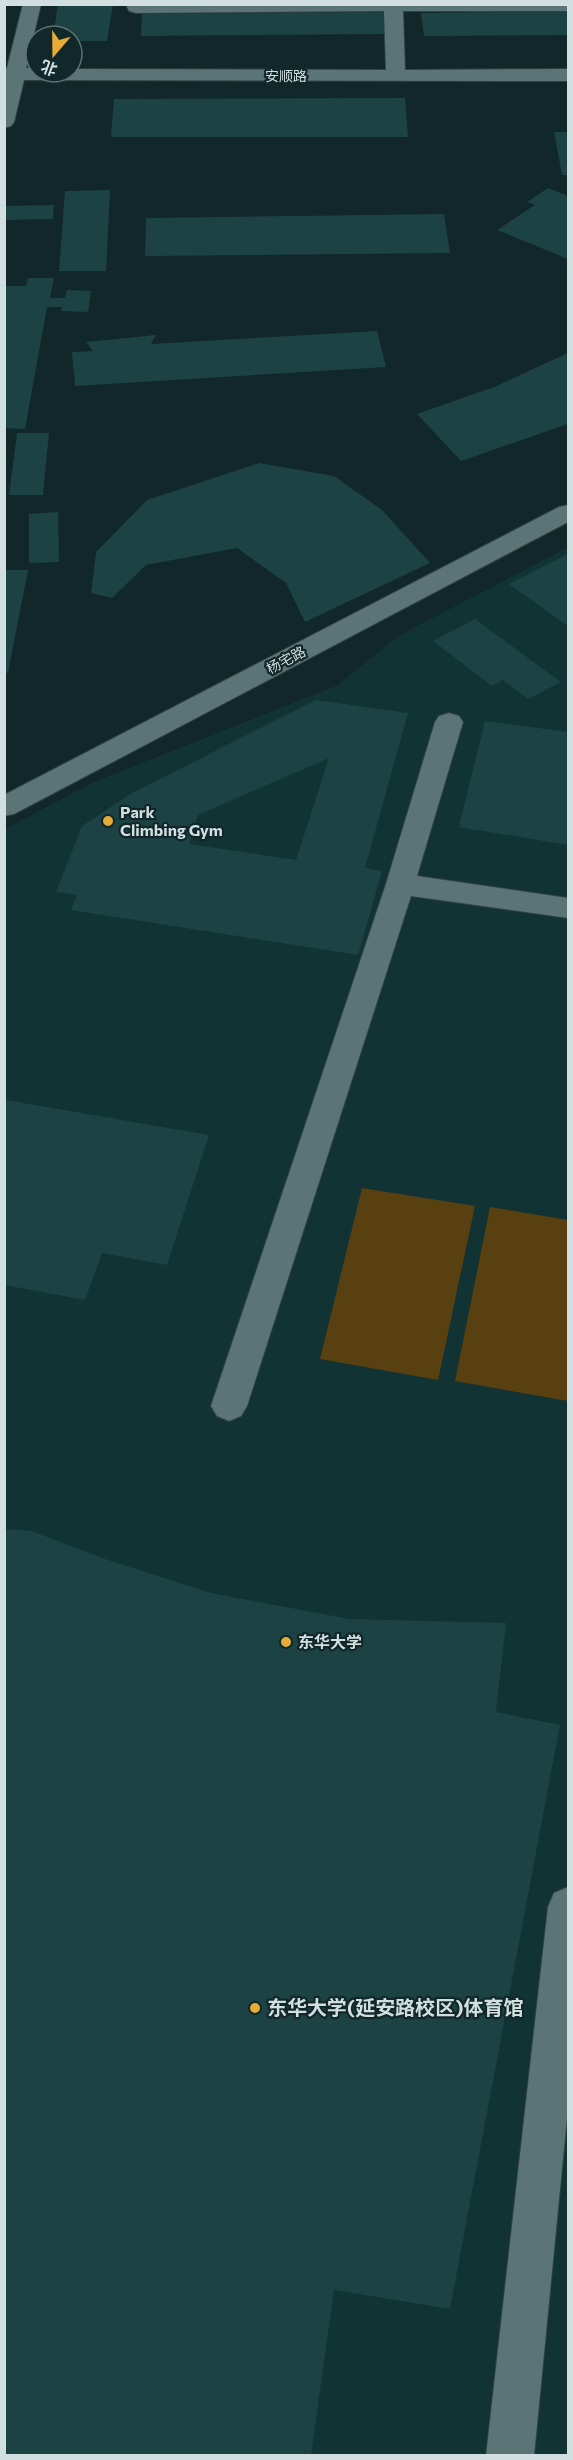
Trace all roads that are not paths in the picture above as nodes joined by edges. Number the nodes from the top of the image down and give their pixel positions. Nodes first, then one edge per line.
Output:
1 (32, 4) edge
2 (393, 5) edge
3 (568, 5) edge
4 (136, 7) dead end
5 (11, 74) edge
6 (568, 75) edge
7 (396, 76) junction
8 (4, 122) edge
9 (568, 512) edge
10 (449, 722) dead end
11 (4, 807) edge
12 (400, 884) junction
13 (568, 908) edge
14 (229, 1406) dead end
15 (568, 1907) edge
16 (510, 2456) edge

1 - 5 street
2 - 3 street
2 - 4 street
2 - 7 street
5 - 7 street, 安顺路
5 - 8 street
6 - 7 street, 安顺路
9 - 11 street, 杨宅路
10 - 12 street
12 - 13 street
12 - 14 street
15 - 16 street

